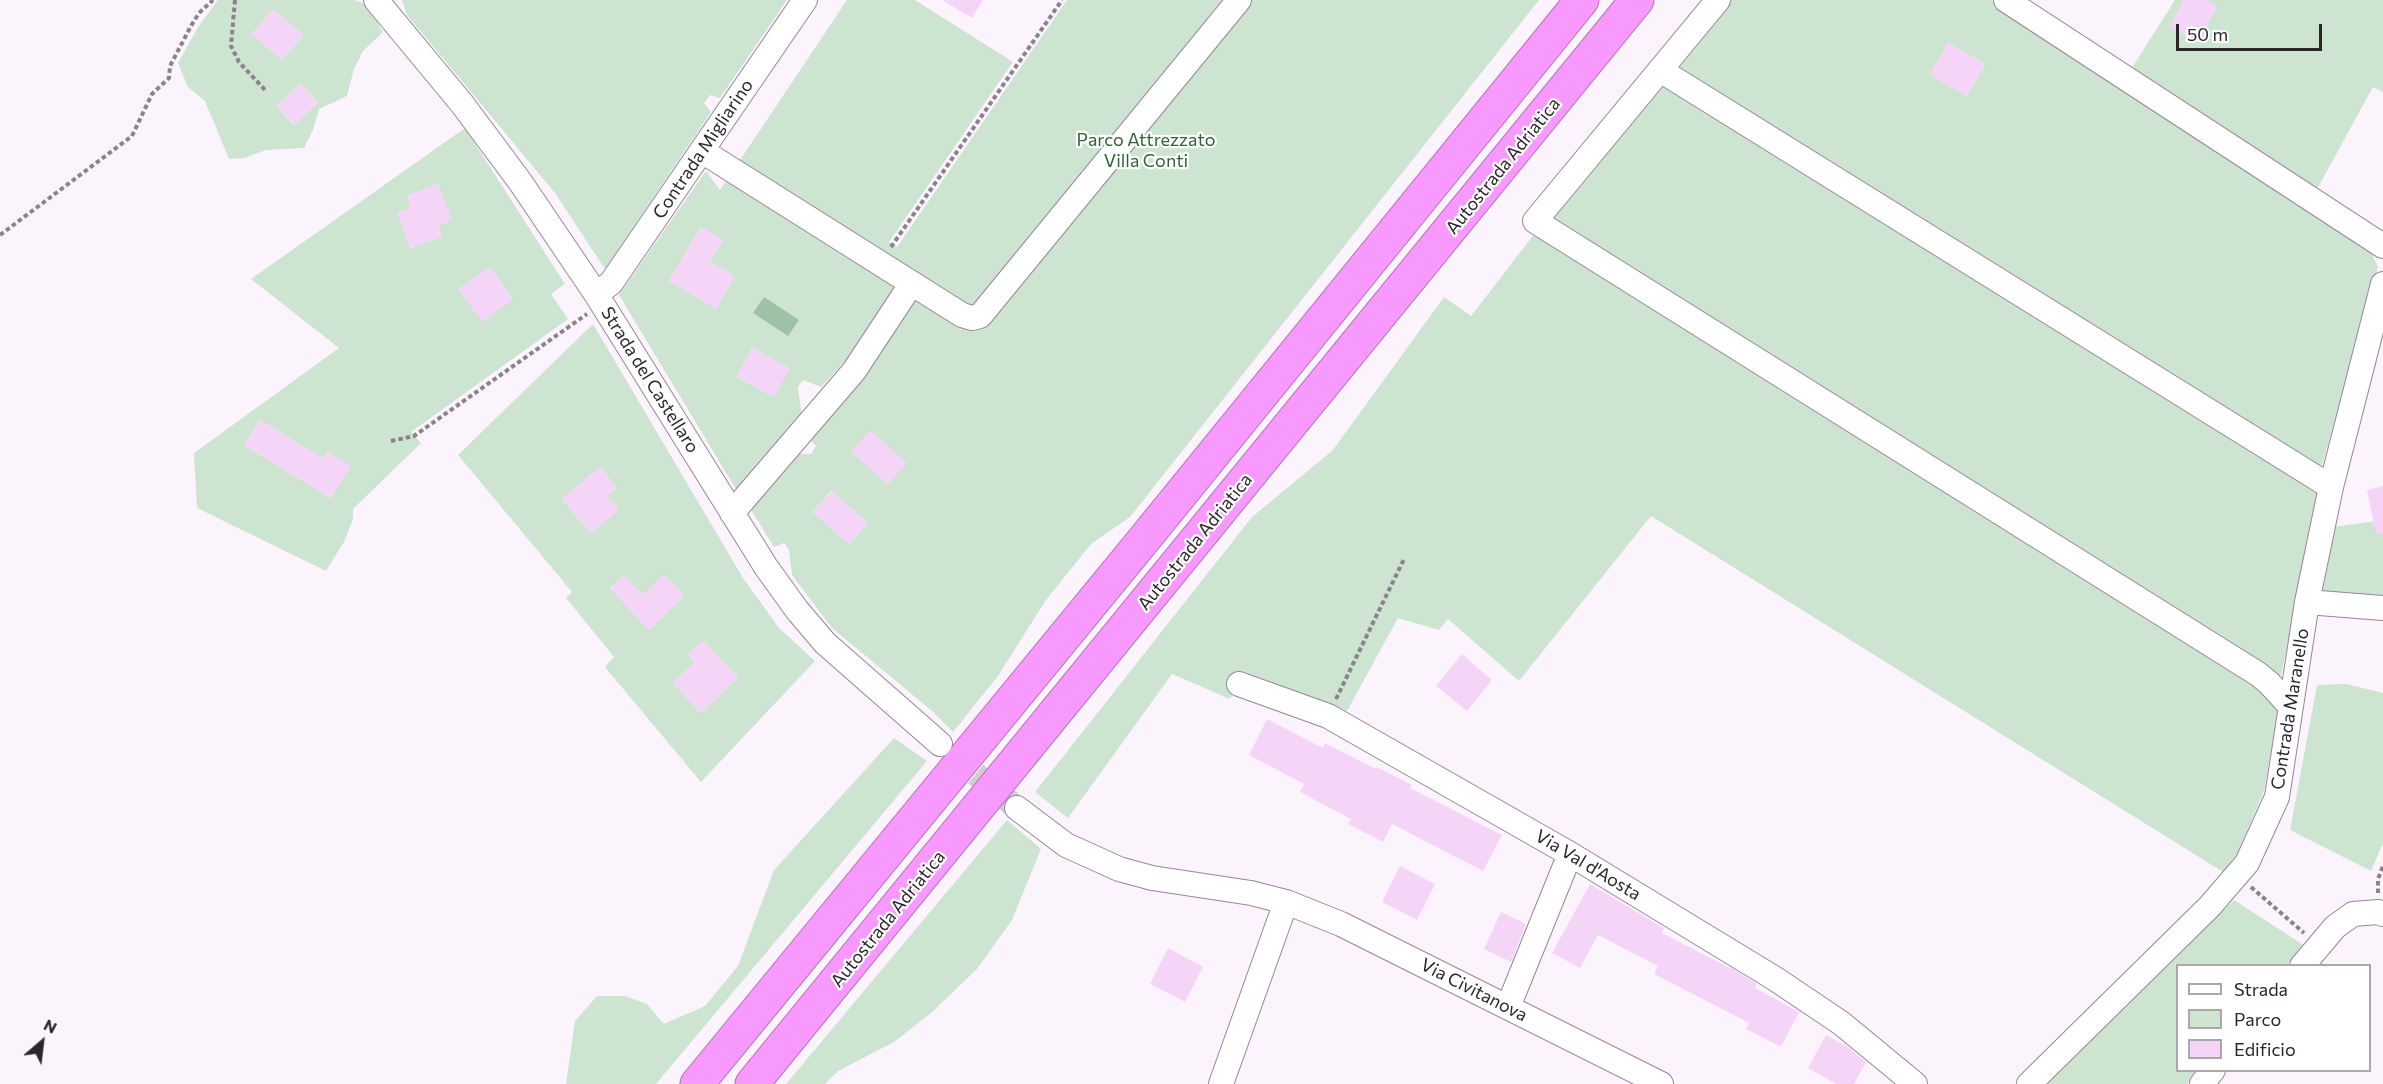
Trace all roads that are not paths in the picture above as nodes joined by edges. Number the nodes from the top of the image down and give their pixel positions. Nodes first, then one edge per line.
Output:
1 (376, 0) edge
2 (805, 0) edge
3 (1239, 0) edge
4 (1582, 0) edge
5 (1637, 0) edge
6 (1718, 0) edge
7 (2006, 0) edge
8 (1660, 70) junction
9 (702, 151) junction
10 (2383, 246) edge
11 (912, 283) junction
12 (2383, 284) edge
13 (599, 299) junction
14 (2331, 488) junction
15 (732, 513) junction
16 (2307, 602) junction
17 (2383, 608) edge
18 (1239, 684) dead end
19 (2290, 706) junction
20 (940, 744) tunnel mouth
21 (1017, 808) tunnel mouth
22 (1570, 854) junction
23 (1286, 902) junction
24 (2383, 914) edge
25 (2304, 964) edge
26 (1508, 1007) junction
27 (2212, 1072) edge
28 (697, 1084) edge
29 (752, 1084) edge
30 (1221, 1084) edge
31 (1661, 1084) edge
32 (1915, 1084) edge
33 (2029, 1084) edge
34 (2202, 1084) edge

1 - 13 street, Strada del Castellaro
2 - 9 street, Contrada Migliarino
3 - 11 street
4 - 28 highway
5 - 29 highway, Autostrada Adriatica
6 - 8 street
7 - 10 street
8 - 14 street
8 - 19 street
9 - 11 street
9 - 13 street, Contrada Migliarino
11 - 15 street
12 - 14 street, Contrada Maranello
13 - 15 street, Strada del Castellaro
14 - 16 street, Contrada Maranello
15 - 20 street, Strada del Castellaro
16 - 17 street
16 - 19 street, Contrada Maranello
18 - 22 street, Via Val d'Aosta
19 - 33 street, Contrada Maranello
21 - 23 street, Via Civitanova
22 - 26 street
22 - 32 street, Via Val d'Aosta
23 - 26 street, Via Civitanova
23 - 30 street
24 - 25 street
26 - 31 street, Via Civitanova
27 - 34 street

